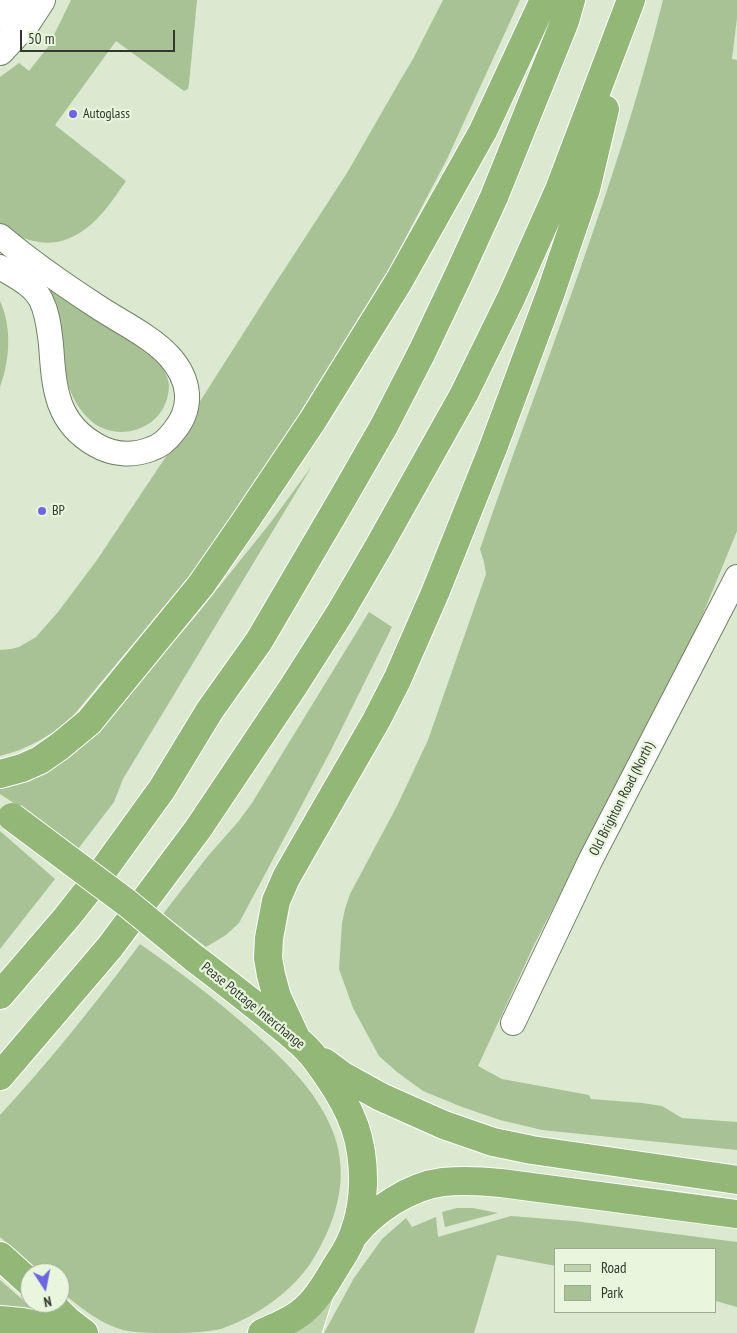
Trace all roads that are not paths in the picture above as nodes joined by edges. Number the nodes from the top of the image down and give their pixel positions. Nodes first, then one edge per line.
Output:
1 (18, 0) edge
2 (41, 0) edge
3 (544, 0) edge
4 (571, 0) edge
5 (628, 8) edge
6 (0, 16) edge
7 (0, 51) edge
8 (0, 236) edge
9 (0, 268) edge
10 (737, 577) edge
11 (0, 774) edge
12 (6, 814) edge
13 (0, 995) edge
14 (512, 1023) dead end
15 (302, 1045) junction
16 (0, 1076) edge
17 (737, 1180) edge
18 (737, 1214) edge
19 (354, 1235) junction
20 (0, 1256) edge
21 (20, 1274) edge
22 (320, 1292) junction
23 (60, 1313) edge
24 (0, 1320) edge
25 (77, 1333) edge
26 (84, 1333) edge
27 (262, 1333) edge
28 (307, 1333) edge

1 - 6 street
2 - 7 street
3 - 11 highway
4 - 13 highway
5 - 15 highway
5 - 16 highway
8 - 9 street
10 - 14 street, Old Brighton Road (North)
12 - 15 highway, Pease Pottage Interchange, bridge
15 - 17 highway
15 - 19 highway, Pease Pottage Interchange
18 - 19 highway
19 - 22 highway, Pease Pottage Interchange
20 - 21 highway
22 - 27 highway, Pease Pottage Interchange
22 - 28 main road
23 - 26 highway
24 - 25 highway

